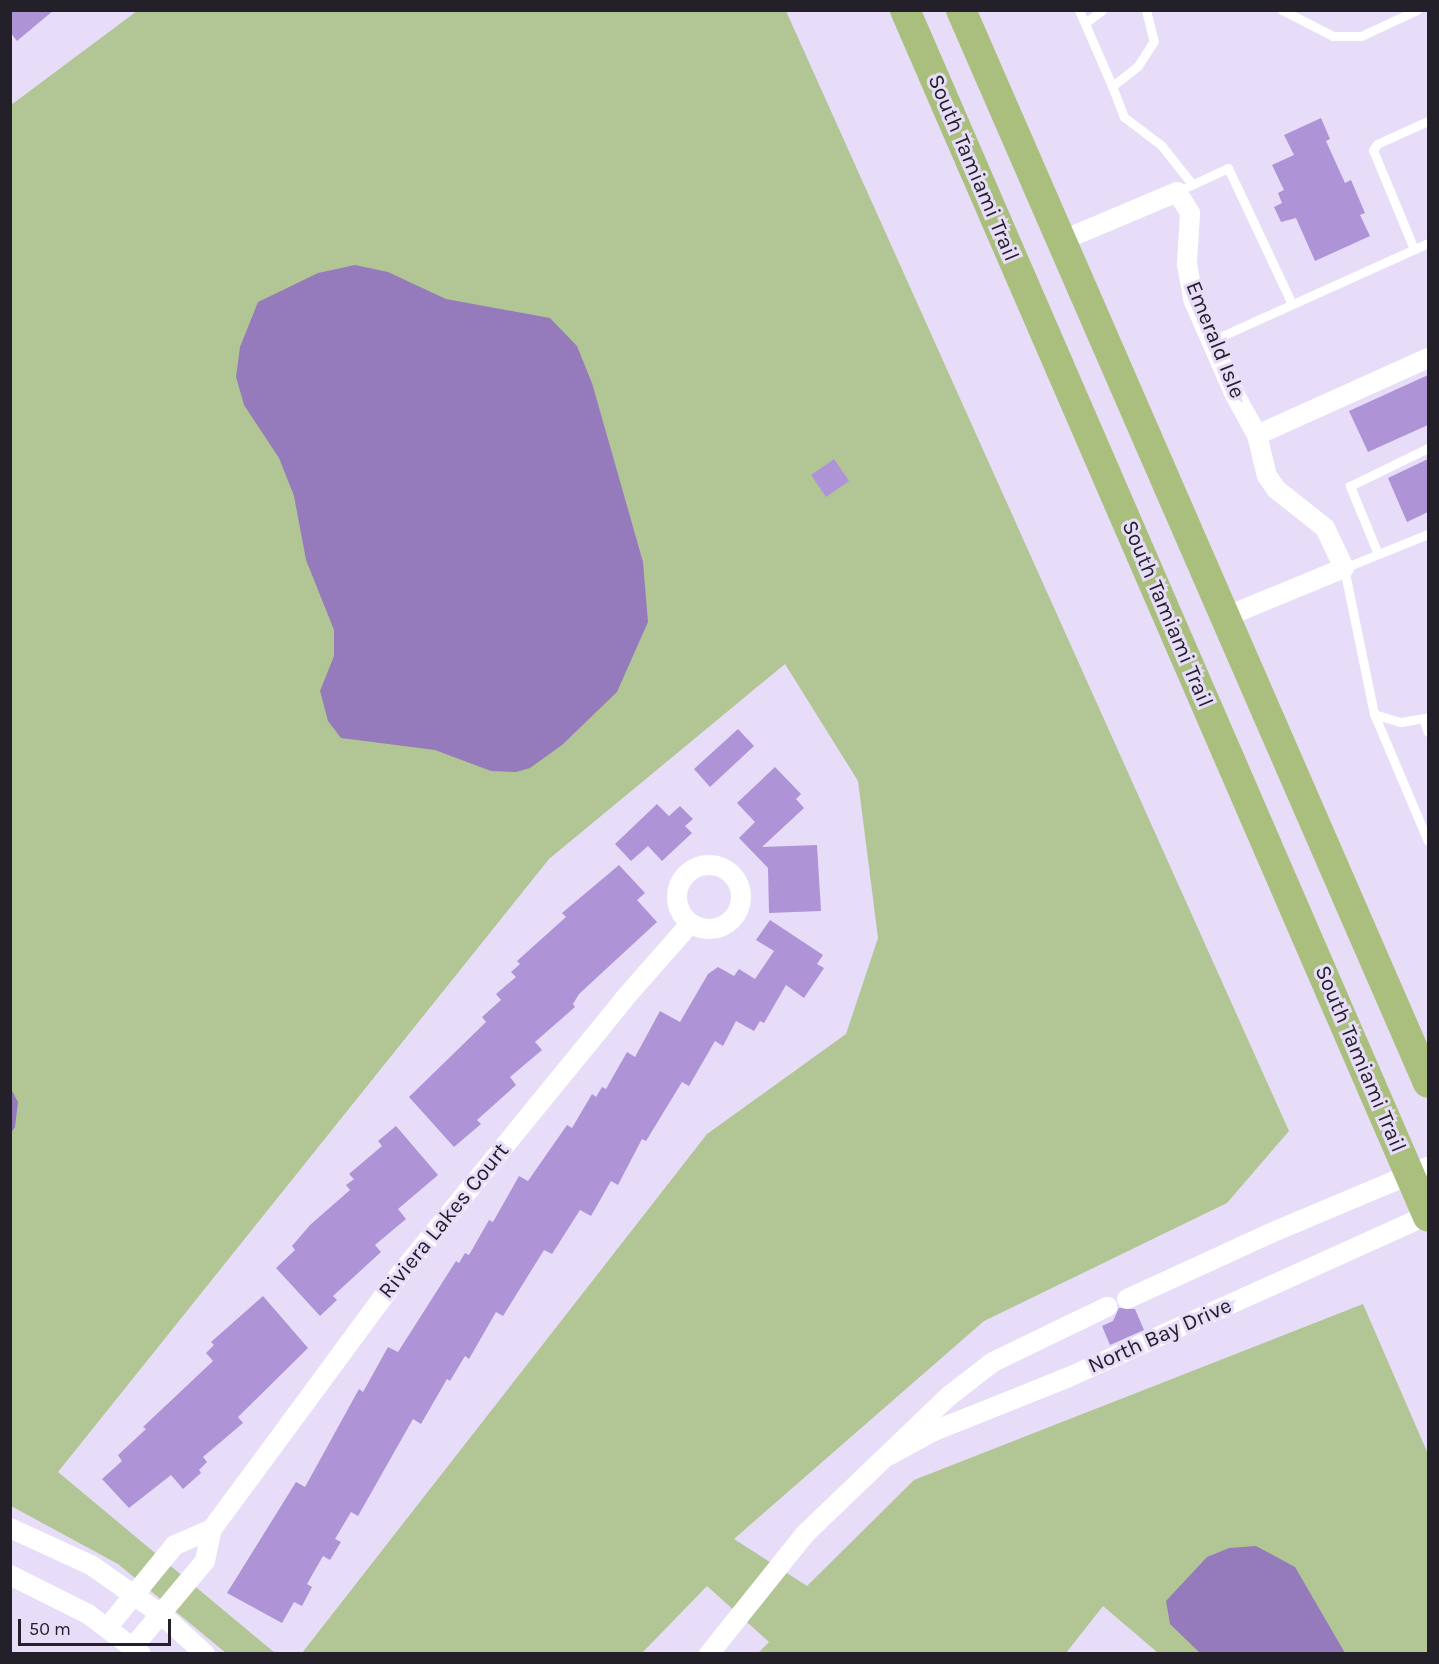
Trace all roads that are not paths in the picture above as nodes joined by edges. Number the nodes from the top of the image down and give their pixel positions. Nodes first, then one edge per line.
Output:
1 (905, 10) edge
2 (961, 10) edge
3 (1079, 10) edge
4 (1102, 10) edge
5 (1146, 10) edge
6 (1282, 10) edge
7 (1417, 10) edge
8 (1085, 23) junction
9 (1112, 86) junction
10 (1428, 121) edge
11 (1184, 188) junction
12 (1061, 241) junction
13 (1428, 243) edge
14 (1414, 249) junction
15 (1292, 304) junction
16 (1212, 341) junction
17 (1428, 358) edge
18 (1257, 435) junction
19 (1428, 448) edge
20 (1428, 534) edge
21 (1378, 554) junction
22 (1344, 568) junction
23 (1225, 617) junction
24 (1374, 714) junction
25 (1426, 718) edge
26 (1428, 732) edge
27 (1428, 841) edge
28 (690, 924) dead end
29 (1428, 1083) edge
30 (1419, 1170) edge
31 (1428, 1216) edge
32 (1127, 1299) dead end
33 (1107, 1307) dead end
34 (890, 1455) junction
35 (10, 1527) edge
36 (212, 1529) junction
37 (10, 1575) edge
38 (135, 1594) junction
39 (162, 1615) junction
40 (107, 1628) junction
41 (137, 1650) edge
42 (205, 1653) edge
43 (709, 1653) edge

1 - 30 main road, South Tamiami Trail
2 - 12 main road
3 - 8 lane
4 - 8 lane
5 - 9 lane
6 - 7 lane
8 - 9 lane
9 - 11 lane
10 - 14 lane
11 - 12 street
11 - 15 lane
11 - 16 street, Emerald Isle
12 - 23 main road
13 - 14 lane
14 - 15 lane
15 - 16 lane
16 - 18 street, Emerald Isle
17 - 18 street
18 - 22 street, Emerald Isle
19 - 21 lane
20 - 21 lane
21 - 22 lane
22 - 23 street
22 - 24 lane
23 - 29 main road
24 - 25 lane
24 - 27 lane
25 - 26 lane
28 - 36 street, Riviera Lakes Court
30 - 31 main road, South Tamiami Trail
30 - 32 street, North Bay Drive
31 - 34 street, North Bay Drive
33 - 34 street, North Bay Drive
34 - 43 street, North Bay Drive
35 - 38 street
36 - 38 street
36 - 39 street, Riviera Lakes Court
37 - 40 street
38 - 39 street
38 - 40 street
39 - 41 street, Riviera Lakes Court
39 - 42 street
40 - 41 street

